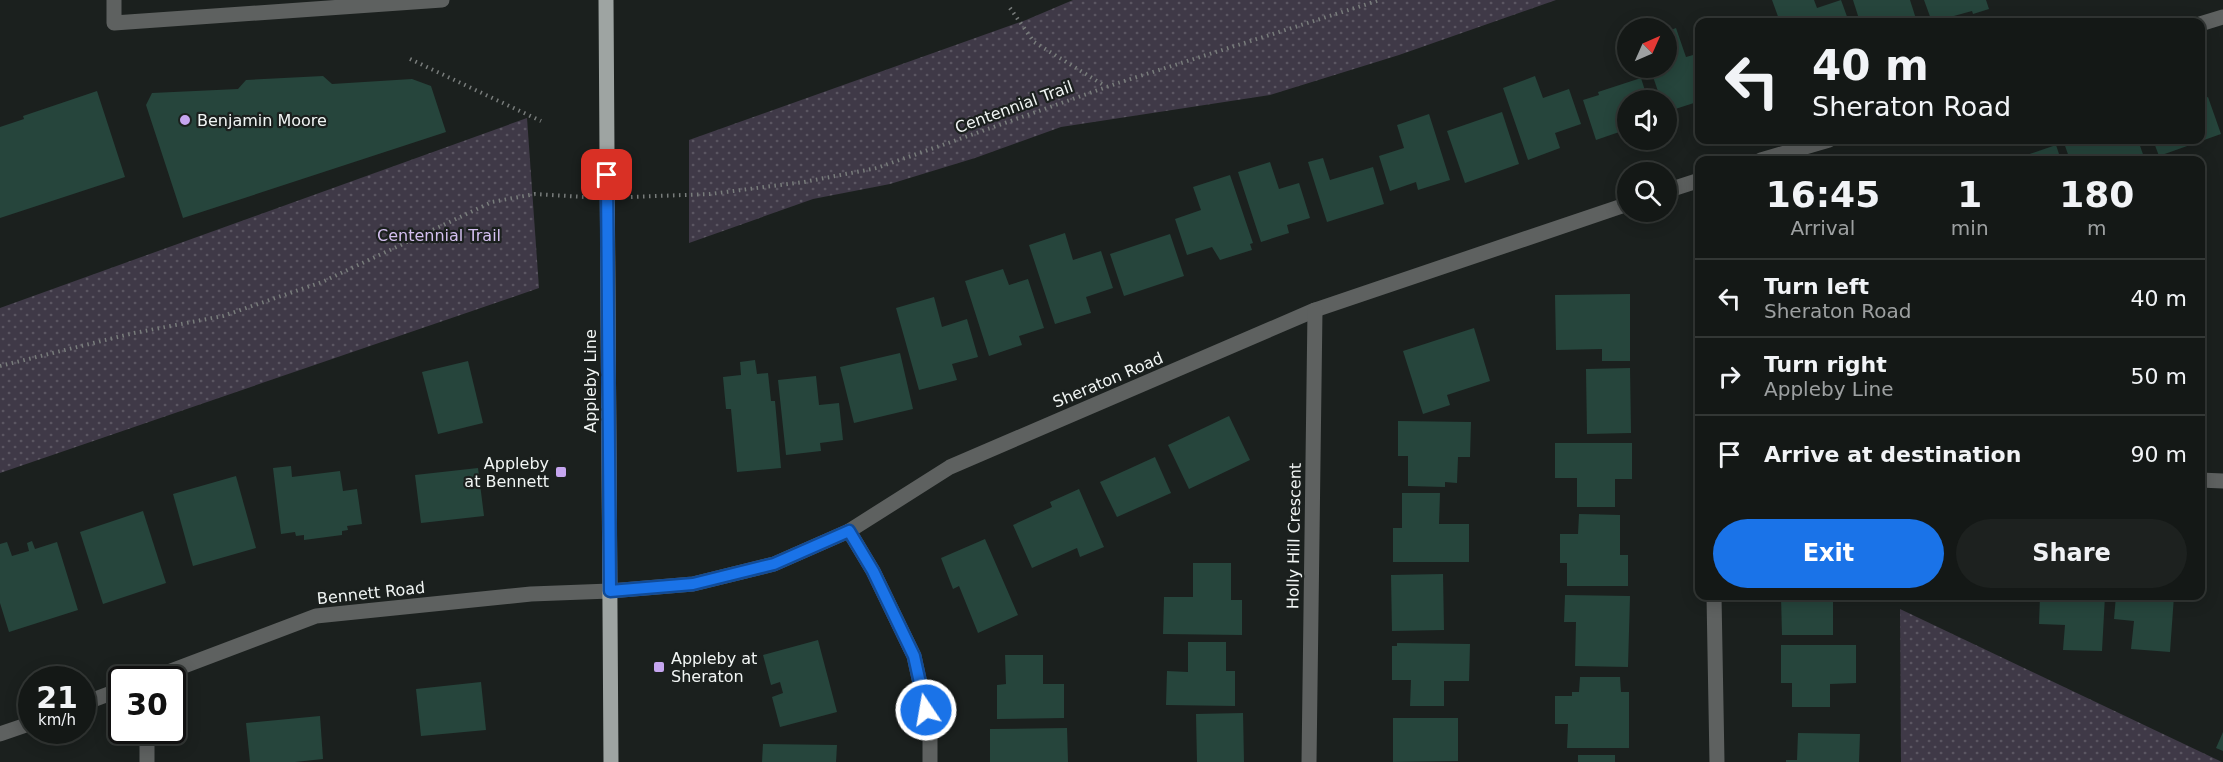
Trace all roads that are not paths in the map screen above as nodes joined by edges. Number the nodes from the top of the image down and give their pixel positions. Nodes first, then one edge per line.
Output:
1 (114, 0) edge
2 (442, 0) edge
3 (606, 0) edge
4 (2223, 17) edge
5 (2205, 22) edge
6 (1815, 144) edge
7 (1775, 156) edge
8 (1695, 182) edge
9 (1677, 187) edge
10 (1617, 208) edge
11 (1315, 310) junction
12 (2205, 480) edge
13 (2223, 481) edge
14 (849, 531) junction
15 (610, 591) junction
16 (1714, 600) edge
17 (184, 666) edge
18 (18, 728) edge
19 (0, 734) edge
20 (147, 744) edge
21 (147, 762) edge
22 (611, 762) edge
23 (930, 762) edge
24 (1309, 762) edge
25 (1717, 762) edge

1 - 2 street
3 - 15 main road, Appleby Line
4 - 5 street
6 - 7 street
8 - 9 street
10 - 11 street, Sheraton Road
11 - 14 street, Sheraton Road
11 - 24 street, Holly Hill Crescent
12 - 13 street
14 - 15 street, Sheraton Road
14 - 23 street
15 - 17 street, Bennett Road
15 - 22 main road, Appleby Line
16 - 25 street
18 - 19 street
20 - 21 street

